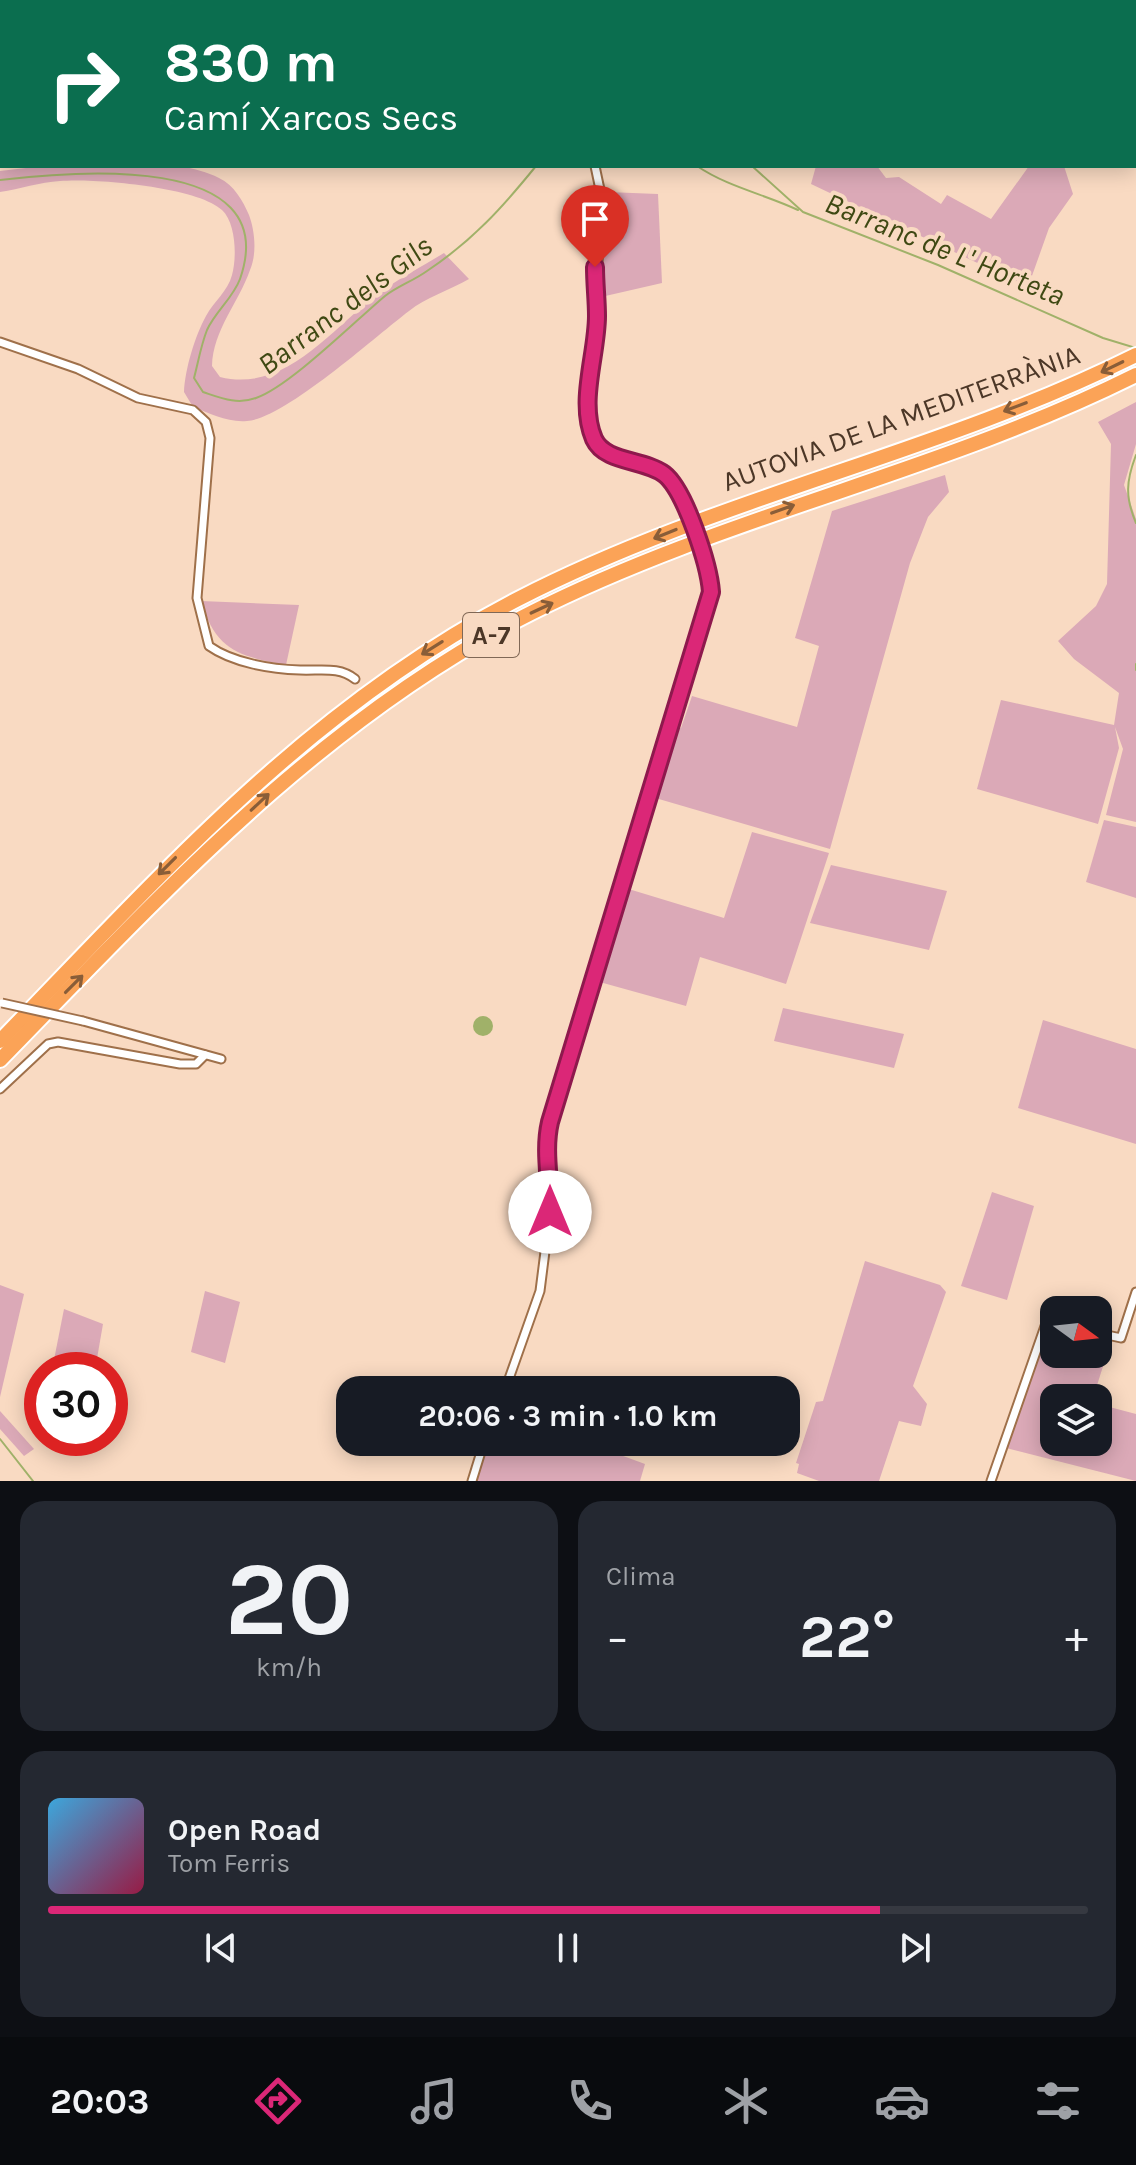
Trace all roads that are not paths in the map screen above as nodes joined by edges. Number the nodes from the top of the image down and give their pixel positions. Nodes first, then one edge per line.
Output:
1 (595, 168) edge
2 (0, 342) edge
3 (1136, 355) edge
4 (1136, 375) edge
5 (355, 679) dead end
6 (1, 1002) edge
7 (0, 1041) edge
8 (205, 1055) junction
9 (221, 1059) dead end
10 (0, 1060) edge
11 (0, 1089) edge
12 (1136, 1292) edge
13 (1112, 1336) edge
14 (1040, 1340) edge
15 (510, 1376) edge
16 (480, 1456) edge
17 (472, 1481) edge
18 (991, 1481) edge

1 - 15 street, bridge
2 - 5 street
3 -> 7 highway, AUTOVIA DE LA MEDITERRÀNIA / A-7
10 -> 4 highway, AUTOVIA DE LA MEDITERRÀNIA / A-7
6 - 8 street, bridge
8 - 9 street
8 - 11 street
12 - 13 street
14 - 18 street
16 - 17 street

